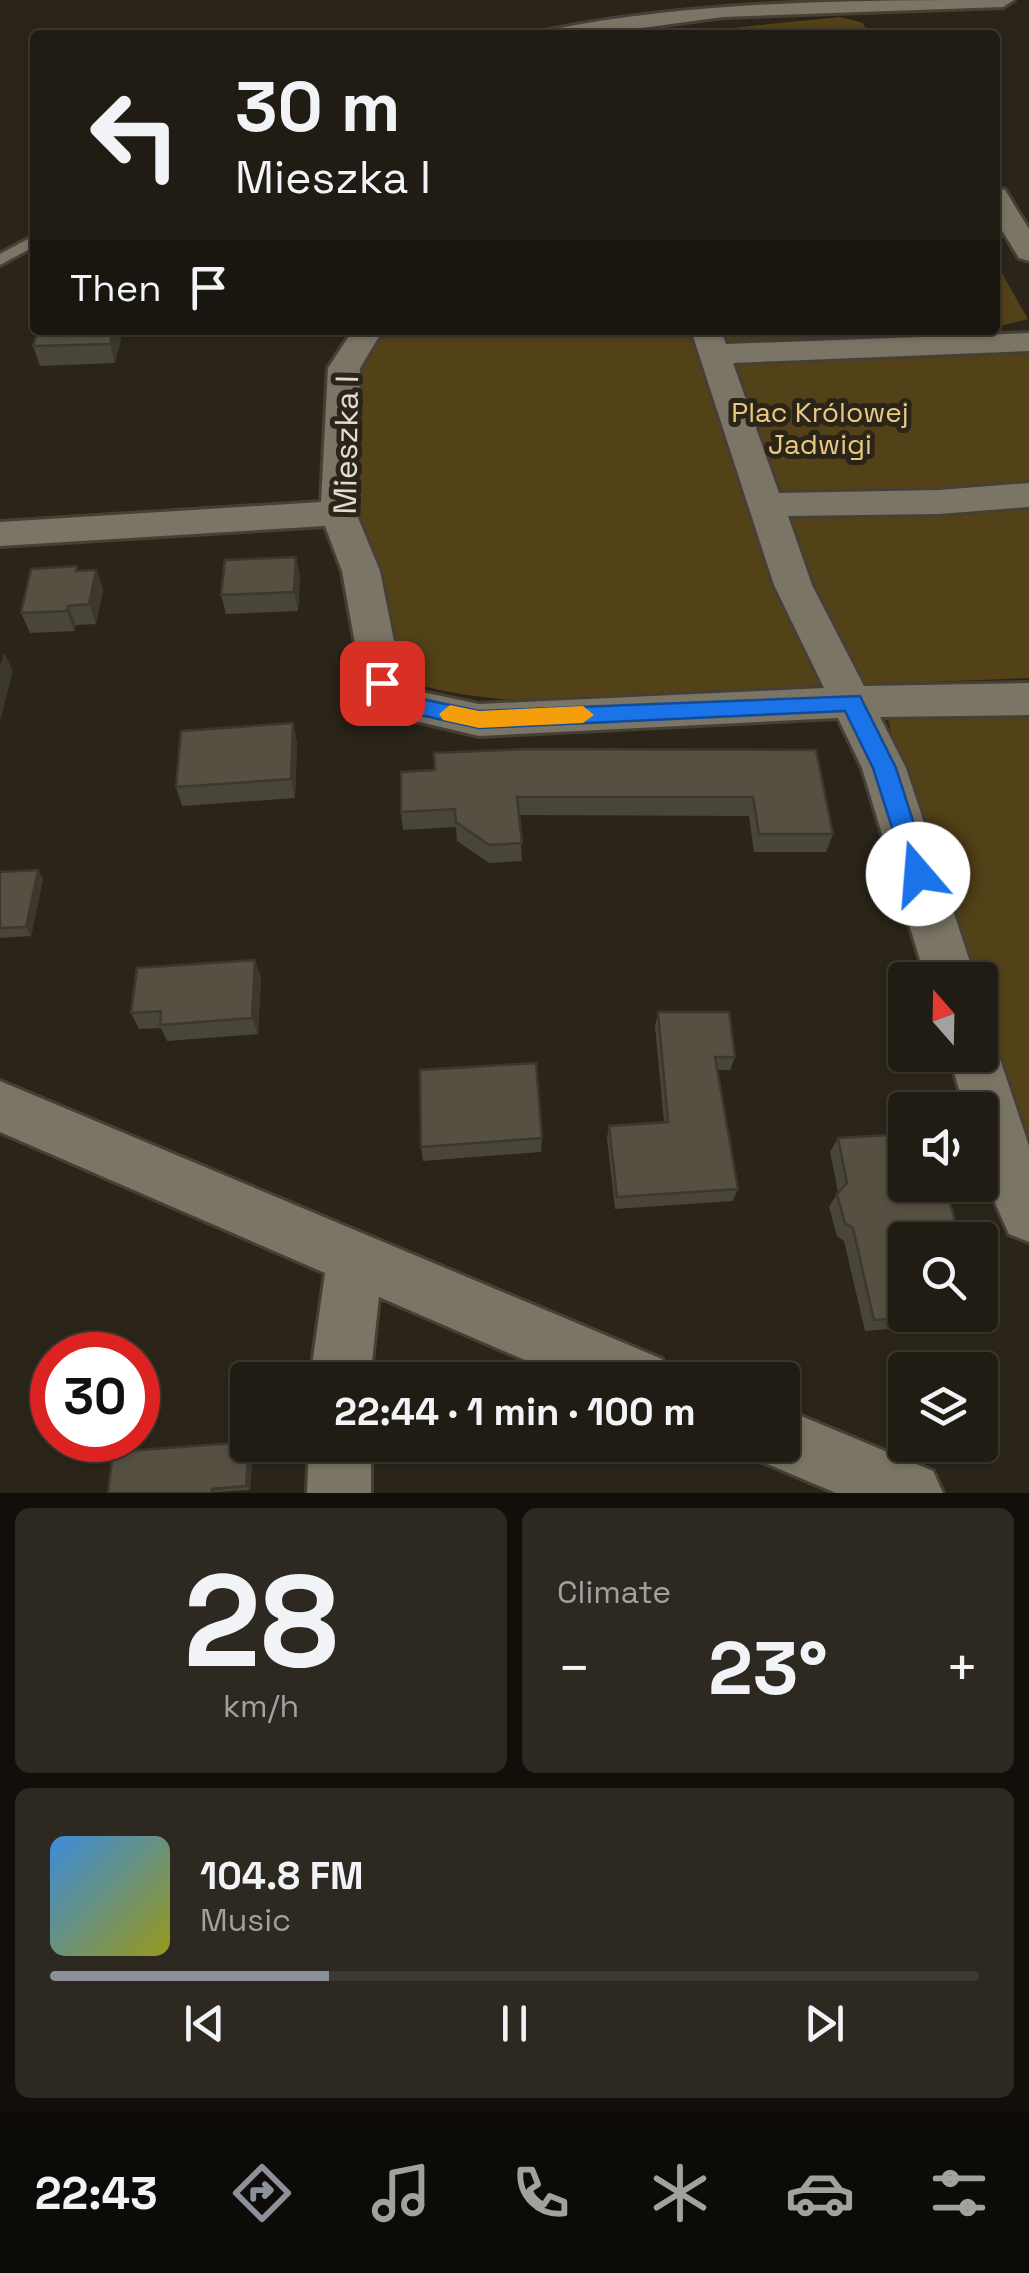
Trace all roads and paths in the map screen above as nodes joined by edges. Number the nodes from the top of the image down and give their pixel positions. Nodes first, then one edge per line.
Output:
1 (1003, 0) edge
2 (878, 10) edge
3 (586, 30) edge
4 (1000, 204) edge
5 (30, 243) edge
6 (1029, 252) edge
7 (0, 260) edge
8 (365, 335) edge
9 (712, 342) edge
10 (1029, 342) edge
11 (1029, 495) edge
12 (766, 505) junction
13 (338, 513) junction
14 (0, 534) edge
15 (1029, 699) edge
16 (852, 702) junction
17 (945, 962) edge
18 (980, 1072) edge
19 (0, 1106) edge
20 (1029, 1214) edge
21 (355, 1260) junction
22 (342, 1362) edge
23 (598, 1362) edge
24 (800, 1447) edge
25 (340, 1462) edge
26 (340, 1493) edge
27 (911, 1493) edge

1 - 2 street
2 - 3 street
4 - 6 street
5 - 7 lane
8 - 13 street, Mieszka I
9 - 10 street
9 - 12 street
11 - 12 street
12 - 16 street
13 - 14 street
13 - 16 street, Mieszka I
15 - 16 street, Mieszka I
16 - 17 street
18 - 20 street
19 - 21 street
21 - 22 street
21 - 23 street
24 - 27 street
25 - 26 street

